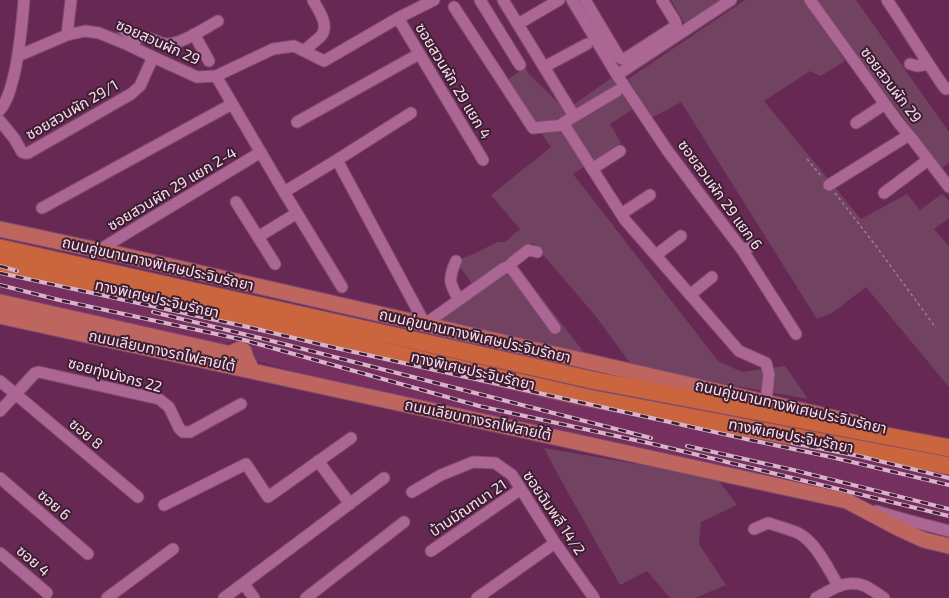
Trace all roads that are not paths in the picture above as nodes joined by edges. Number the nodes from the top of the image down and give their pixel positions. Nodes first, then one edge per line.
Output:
1 (24, 0) edge
2 (71, 0) edge
3 (313, 0) edge
4 (434, 0) edge
5 (480, 0) edge
6 (503, 0) edge
7 (560, 0) edge
8 (572, 0) edge
9 (585, 0) edge
10 (662, 0) edge
11 (731, 0) edge
12 (810, 0) edge
13 (887, 0) edge
14 (454, 7) dead end
15 (398, 18) junction
16 (218, 21) dead end
17 (518, 24) junction
18 (122, 29) dead end
19 (194, 34) junction
20 (67, 35) junction
21 (137, 38) junction
22 (126, 44) junction
23 (587, 44) dead end
24 (304, 51) junction
25 (419, 54) junction
26 (18, 56) junction
27 (153, 57) junction
28 (209, 61) dead end
29 (910, 64) dead end
30 (928, 64) junction
31 (520, 65) dead end
32 (544, 67) junction
33 (617, 75) junction
34 (216, 76) junction
35 (949, 88) edge
36 (617, 91) dead end
37 (232, 104) junction
38 (885, 104) junction
39 (0, 110) edge
40 (411, 113) dead end
41 (574, 116) junction
42 (0, 121) edge
43 (297, 122) dead end
44 (856, 123) dead end
45 (564, 125) junction
46 (909, 135) junction
47 (620, 151) dead end
48 (260, 152) junction
49 (337, 160) junction
50 (483, 160) dead end
51 (928, 160) junction
52 (592, 169) junction
53 (828, 185) road end
54 (949, 187) edge
55 (284, 192) junction
56 (884, 193) dead end
57 (650, 195) dead end
58 (236, 202) dead end
59 (42, 208) dead end
60 (297, 213) junction
61 (621, 214) junction
62 (0, 229) edge
63 (681, 236) dead end
64 (258, 237) junction
65 (0, 240) edge
66 (0, 248) edge
67 (99, 250) junction
68 (537, 252) dead end
69 (656, 255) junction
70 (456, 261) dead end
71 (0, 264) edge
72 (275, 264) dead end
73 (508, 267) junction
74 (712, 277) dead end
75 (342, 287) dead end
76 (274, 290) junction
77 (690, 295) junction
78 (459, 300) junction
79 (0, 302) edge
80 (0, 316) edge
81 (425, 324) junction
82 (555, 328) dead end
83 (796, 334) dead end
84 (252, 370) junction
85 (0, 381) edge
86 (15, 394) junction
87 (766, 402) junction
88 (241, 404) dead end
89 (0, 412) edge
90 (351, 438) dead end
91 (949, 442) edge
92 (949, 448) edge
93 (318, 461) junction
94 (949, 466) edge
95 (0, 478) edge
96 (384, 478) dead end
97 (521, 489) junction
98 (412, 492) dead end
99 (138, 497) dead end
100 (847, 501) junction
101 (350, 504) junction
102 (164, 505) dead end
103 (404, 522) dead end
104 (754, 529) dead end
105 (949, 531) edge
106 (555, 543) junction
107 (949, 546) edge
108 (173, 549) dead end
109 (431, 551) dead end
110 (0, 553) edge
111 (88, 554) dead end
112 (244, 584) junction
113 (838, 585) junction
114 (47, 593) dead end
115 (107, 598) edge
116 (224, 598) edge
117 (254, 598) edge
118 (306, 598) edge
119 (477, 598) edge
120 (594, 598) edge
121 (816, 598) edge
122 (884, 598) edge

1 - 26 street
2 - 20 street
3 - 24 street
4 - 15 street, ซอยสวนผัก 29
5 - 31 street
6 - 17 street
7 - 17 street
8 - 33 street
9 - 10 street
11 - 33 street
12 - 38 street, ซอยสวนผัก 29
13 - 30 street
14 - 45 street
15 - 24 street, ซอยสวนผัก 29
15 - 25 street, ซอยสวนผัก 29 แยก 4
16 - 19 street
17 - 32 street
18 - 21 street
19 - 21 street
19 - 28 street
20 - 22 street, ซอยสวนผัก 29
20 - 26 street, ซอยสวนผัก 29
21 - 22 street
22 - 27 street, ซอยสวนผัก 29
23 - 32 street
24 - 34 street, ซอยสวนผัก 29
25 - 43 street
25 - 50 street, ซอยสวนผัก 29 แยก 4
26 - 39 street
27 - 34 street, ซอยสวนผัก 29
27 - 42 street, ซอยสวนผัก 29/1
29 - 30 street
30 - 35 street
32 - 41 street
33 - 83 street, ซอยสวนผัก 29 แยก 6
34 - 37 street
36 - 41 street
37 - 48 street
37 - 59 street
38 - 44 street
38 - 46 street, ซอยสวนผัก 29
40 - 49 street
41 - 45 street
45 - 52 street
46 - 51 street, ซอยสวนผัก 29
46 - 53 street
47 - 52 street
48 - 55 street
48 - 67 street, ซอยสวนผัก 29 แยก 2-4
49 - 55 street
49 - 81 street
51 - 54 street, ซอยสวนผัก 29
51 - 56 street
52 - 61 street
55 - 60 street
57 - 61 street
58 - 64 street
60 - 64 street
60 - 75 street
61 - 69 street
62 - 67 main road, ถนนคู่ขนานทางพิเศษประจิมรัถยา
63 - 69 street
64 - 72 street
65 - 76 main road
66 - 92 highway, ทางพิเศษประจิมรัถยา
67 - 76 main road, ถนนคู่ขนานทางพิเศษประจิมรัถยา
68 - 73 street
69 - 77 street
70 - 78 street
71 - 94 highway, ทางพิเศษประจิมรัถยา
73 - 78 street
73 - 82 street
74 - 77 street
76 - 81 main road, ถนนคู่ขนานทางพิเศษประจิมรัถยา
77 - 87 street
78 - 81 street
79 - 84 main road
80 - 84 main road, ถนนเลียบทางรถไฟสายใต้
81 - 87 main road, ถนนคู่ขนานทางพิเศษประจิมรัถยา
84 - 100 main road, ถนนเลียบทางรถไฟสายใต้
85 - 86 street, ซอย 8
86 - 88 street, ซอยทุ่งมังกร 22
86 - 89 street, ซอยทุ่งมังกร 22
86 - 99 street, ซอย 8
87 - 91 main road, ถนนคู่ขนานทางพิเศษประจิมรัถยา
90 - 93 street
93 - 101 street
93 - 102 street
95 - 111 street, ซอย 6
96 - 101 street
97 - 98 street, ซอยฉิมพลี 14/2
97 - 106 street, ซอยฉิมพลี 14/2
97 - 109 street, บ้านมัณฑนา 21
100 - 105 street
100 - 107 main road, ถนนเลียบทางรถไฟสายใต้
101 - 112 street
103 - 118 street
104 - 113 street
106 - 119 street
106 - 120 street, ซอยฉิมพลี 14/2
108 - 115 street
110 - 114 street, ซอย 4
112 - 116 street
112 - 117 street
113 - 121 street
113 - 122 street

